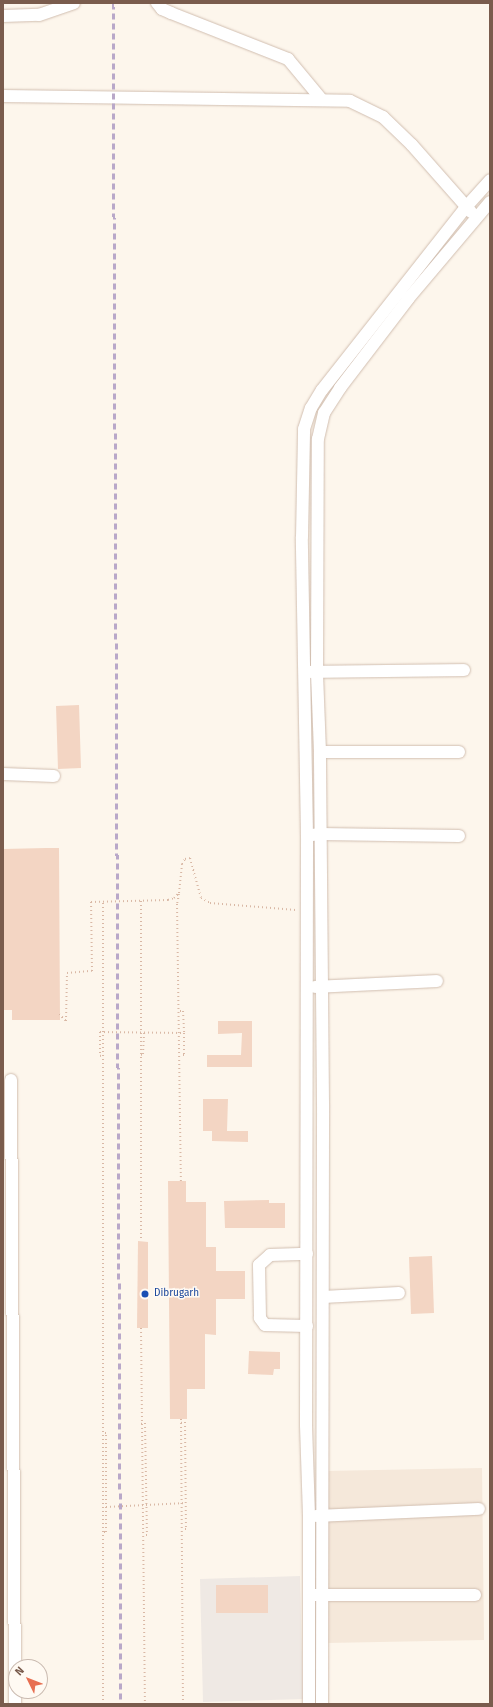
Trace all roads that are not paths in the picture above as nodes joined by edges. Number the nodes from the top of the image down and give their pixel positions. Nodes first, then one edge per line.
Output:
1 (74, 3) edge
2 (157, 3) edge
3 (3, 16) edge
4 (3, 96) edge
5 (322, 100) junction
6 (490, 180) edge
7 (490, 202) edge
8 (466, 207) junction
9 (476, 216) junction
10 (464, 670) dead end
11 (304, 672) junction
12 (317, 673) junction
13 (320, 752) junction
14 (459, 752) dead end
15 (3, 774) edge
16 (54, 776) dead end
17 (320, 834) junction
18 (307, 836) junction
19 (459, 836) dead end
20 (438, 981) dead end
21 (322, 986) junction
22 (308, 987) junction
23 (11, 1080) dead end
24 (307, 1254) junction
25 (399, 1293) dead end
26 (323, 1297) junction
27 (307, 1326) junction
28 (479, 1509) dead end
29 (309, 1516) junction
30 (323, 1516) junction
31 (310, 1595) junction
32 (322, 1595) junction
33 (475, 1595) dead end
34 (15, 1704) edge
35 (309, 1704) edge
36 (322, 1704) edge

1 - 3 street
2 - 5 street
4 - 5 street
5 - 8 street
6 - 8 street
7 - 9 street
8 - 9 street
8 - 11 street
9 - 12 street
10 - 12 street
11 - 12 street
11 - 18 street
12 - 13 street
13 - 14 street
13 - 17 street
15 - 16 street
17 - 18 street
17 - 19 street
17 - 21 street
18 - 22 street
20 - 21 street
21 - 22 street
21 - 26 street
22 - 24 street
23 - 34 street
24 - 27 street
24 - 27 street
25 - 26 street
26 - 30 street
27 - 29 street
28 - 30 street
29 - 30 street
29 - 31 street
30 - 32 street
31 - 32 street
31 - 35 street
32 - 33 street
32 - 36 street

